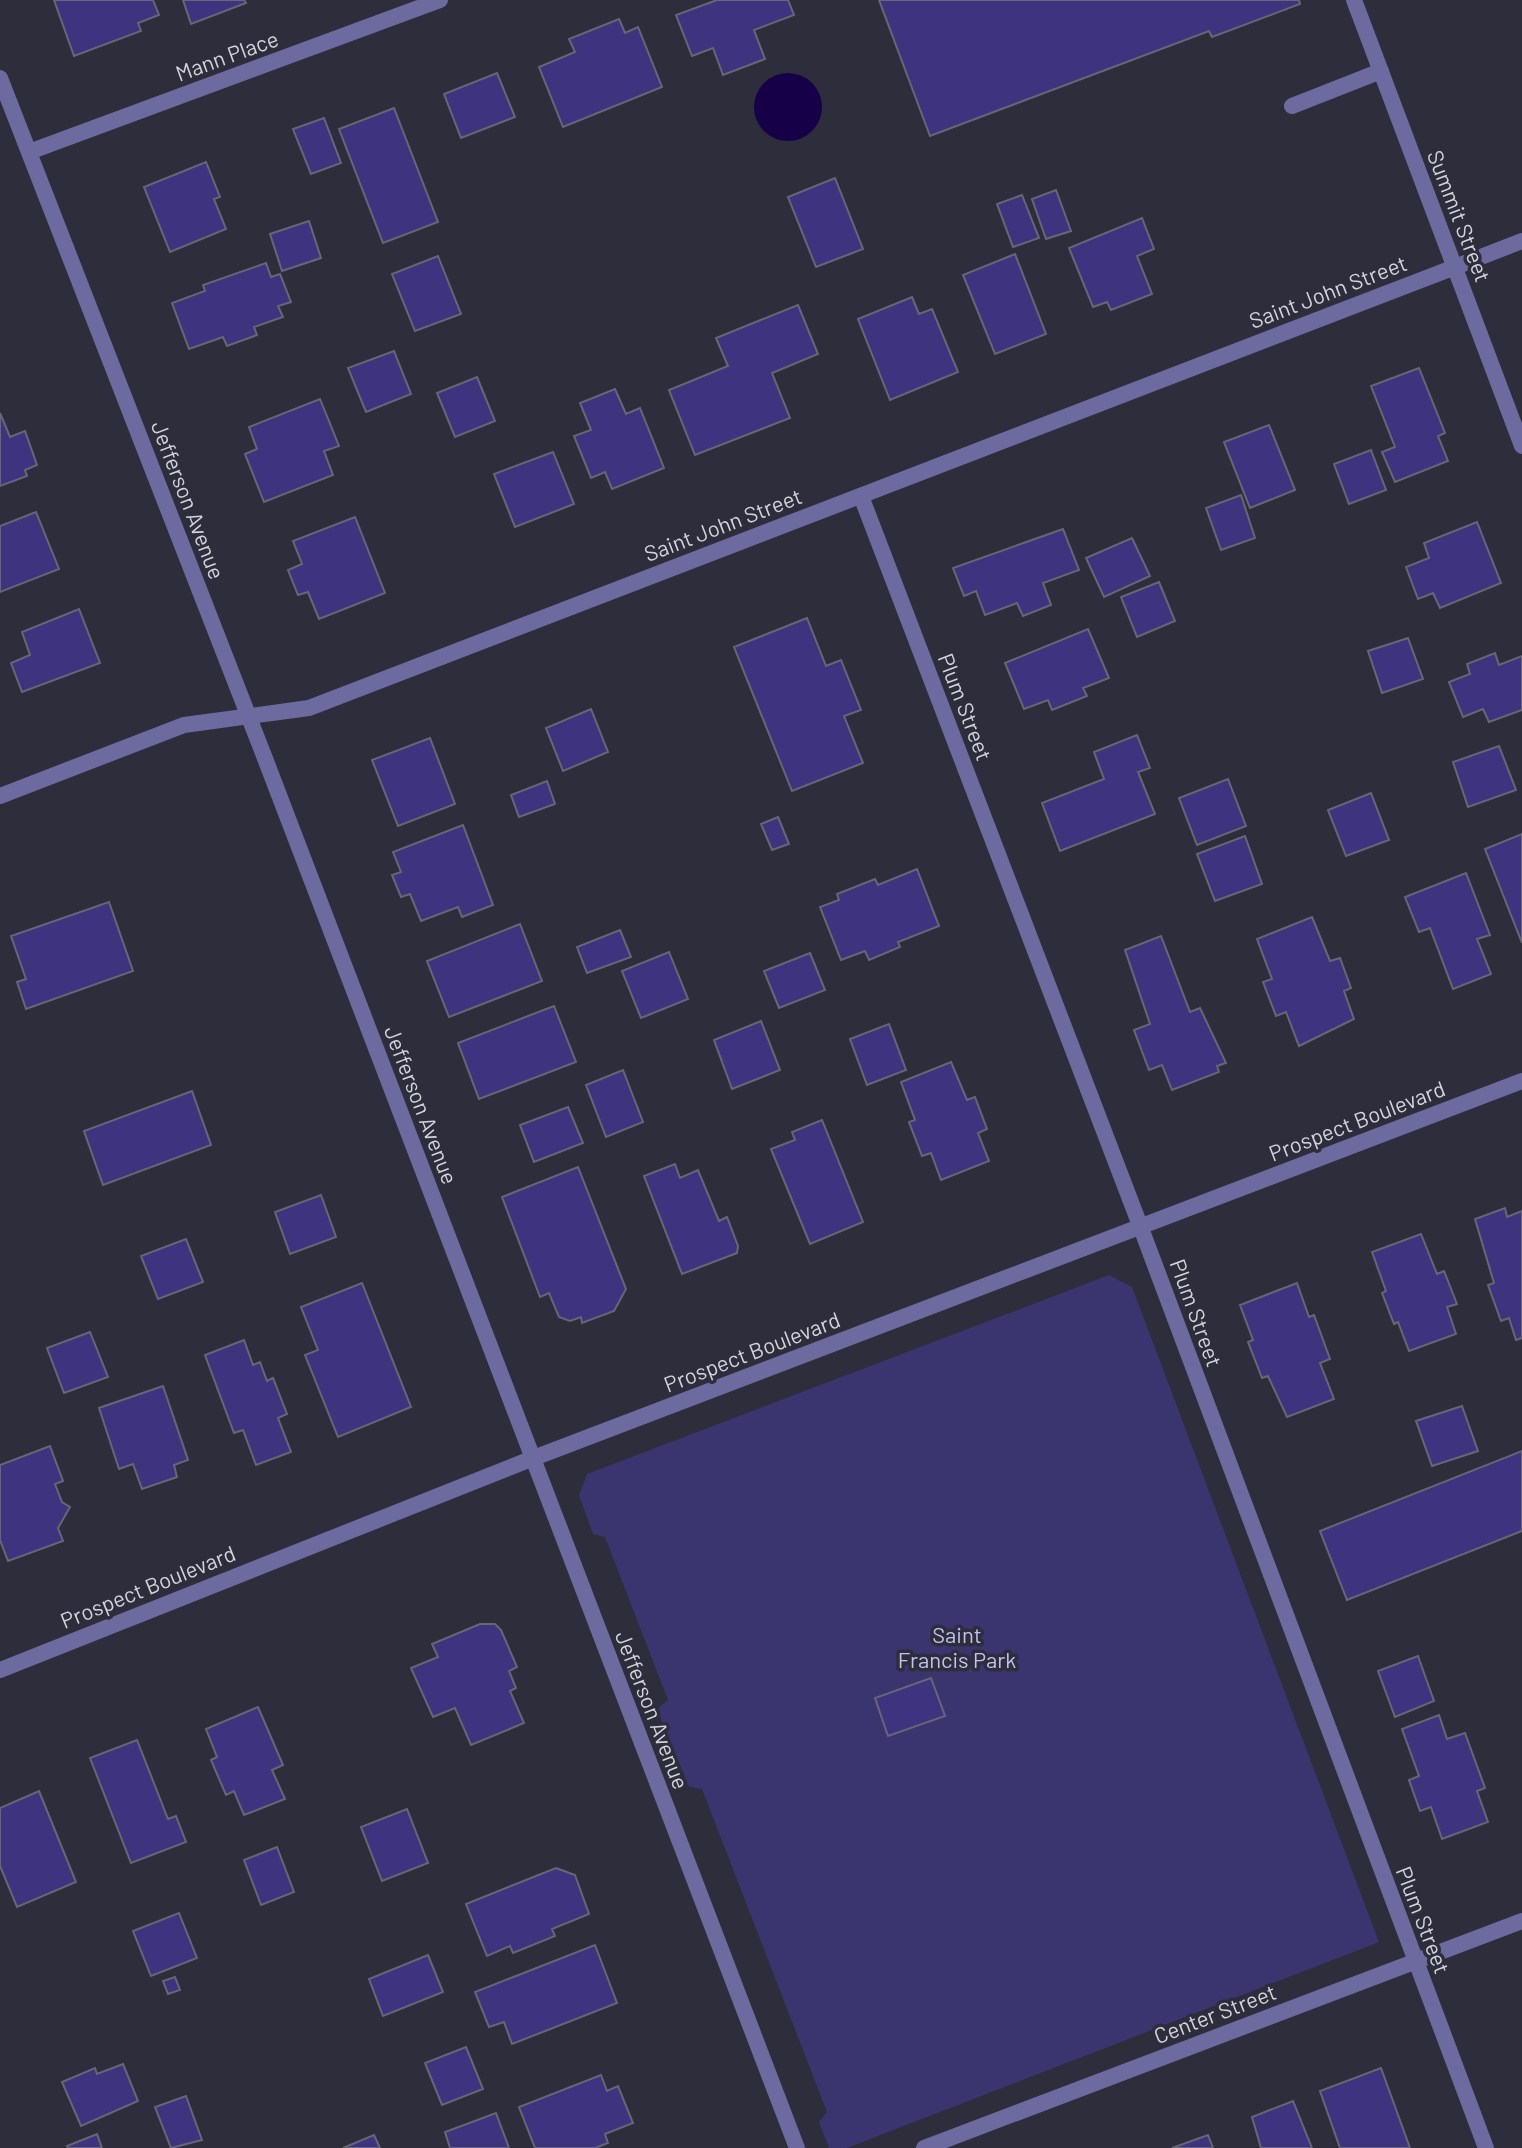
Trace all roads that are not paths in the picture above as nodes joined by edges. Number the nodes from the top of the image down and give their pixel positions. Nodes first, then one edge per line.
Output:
1 (440, 0) edge
2 (1354, 0) edge
3 (1381, 71) junction
4 (0, 78) edge
5 (1292, 106) dead end
6 (29, 152) junction
7 (1522, 241) edge
8 (1455, 267) junction
9 (1522, 446) edge
10 (861, 496) junction
11 (249, 717) junction
12 (0, 796) edge
13 (1522, 1081) edge
14 (1141, 1228) junction
15 (531, 1459) junction
16 (0, 1670) edge
17 (1522, 1921) edge
18 (1415, 1962) junction
19 (797, 2148) edge
20 (924, 2148) edge
21 (1486, 2148) edge

1 - 6 street, Mann Place
2 - 3 street, Summit Street
3 - 5 street
3 - 8 street, Summit Street
4 - 6 street, Jefferson Avenue
6 - 11 street, Jefferson Avenue
7 - 8 street, Saint John Street
8 - 9 street, Summit Street
8 - 10 street, Saint John Street
10 - 11 street, Saint John Street
10 - 14 street, Plum Street
11 - 12 street, Saint John Street
11 - 15 street, Jefferson Avenue
13 - 14 street, Prospect Boulevard
14 - 15 street, Prospect Boulevard
14 - 18 street, Plum Street
15 - 16 street, Prospect Boulevard
15 - 19 street, Jefferson Avenue
17 - 18 street, Center Street
18 - 20 street, Center Street
18 - 21 street, Plum Street

